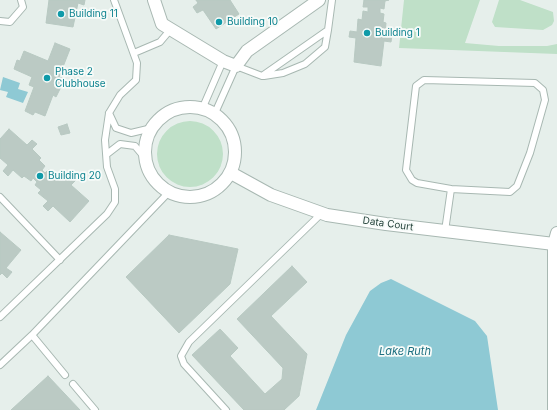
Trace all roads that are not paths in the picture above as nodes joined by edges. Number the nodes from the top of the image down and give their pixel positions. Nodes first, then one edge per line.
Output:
1 (21, 0) edge
2 (114, 0) edge
3 (154, 0) edge
4 (319, 0) edge
5 (332, 0) edge
6 (0, 21) edge
7 (171, 29) junction
8 (328, 30) junction
9 (134, 53) junction
10 (223, 61) junction
11 (236, 66) junction
12 (262, 76) junction
13 (213, 84) junction
14 (226, 89) junction
15 (203, 108) junction
16 (109, 113) junction
17 (215, 113) junction
18 (152, 128) junction
19 (107, 154) junction
20 (145, 158) junction
21 (231, 173) junction
22 (451, 188) junction
23 (170, 192) junction
24 (0, 197) edge
25 (322, 213) junction
26 (445, 231) junction
27 (556, 238) edge
28 (60, 260) junction
29 (0, 317) edge
30 (32, 335) junction
31 (0, 365) edge
32 (65, 375) dead end
33 (73, 384) dead end
34 (95, 410) edge
35 (226, 410) edge
36 (554, 410) edge

1 - 6 lane
2 - 9 lane
3 - 7 street
4 - 11 street
5 - 8 lane
7 - 9 lane
7 - 10 street
8 - 12 lane
8 - 12 lane
9 - 16 lane
10 - 11 street
10 - 13 lane
11 - 12 lane
11 - 14 lane
13 - 14 lane
13 - 15 lane
14 - 17 lane
15 - 17 street
15 - 18 street
16 - 18 lane
16 - 19 lane
17 - 21 street
18 - 20 street
19 - 20 lane
19 - 28 lane
20 - 23 street
21 - 23 street
21 - 25 street, Data Court
22 - 22 lane
22 - 26 lane
23 - 30 lane
24 - 28 lane
25 - 26 street, Data Court
25 - 35 lane
26 - 27 street, Data Court
27 - 36 street
28 - 29 lane
30 - 31 lane
30 - 32 lane
33 - 34 lane

